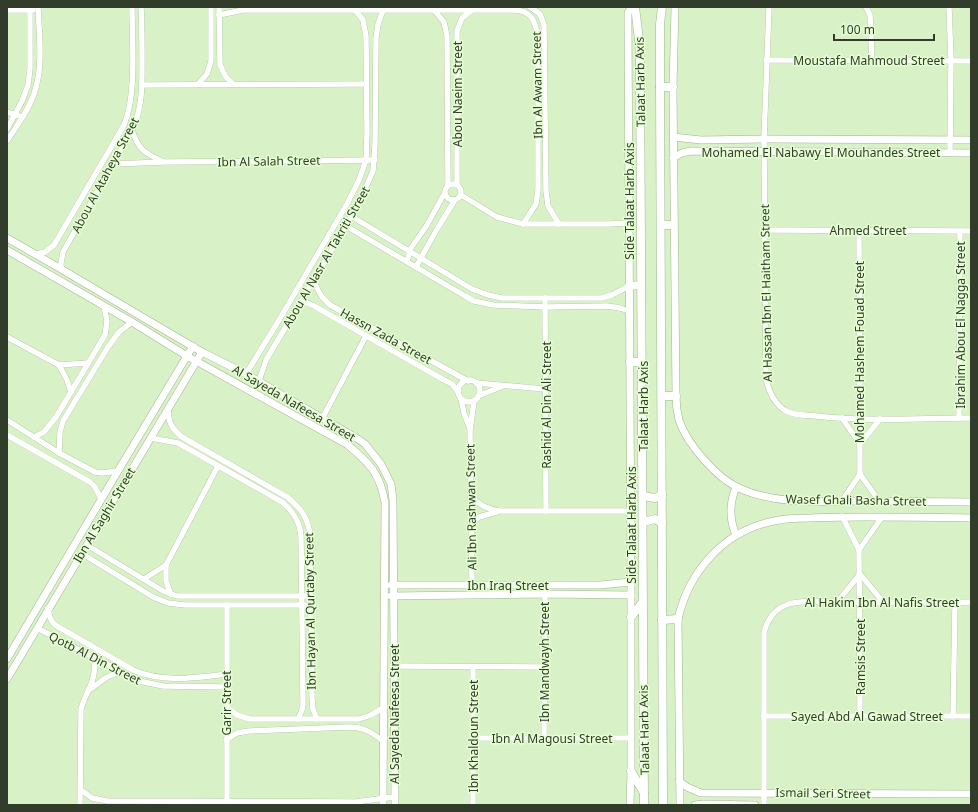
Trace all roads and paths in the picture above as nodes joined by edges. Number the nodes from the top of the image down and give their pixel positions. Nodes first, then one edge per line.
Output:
1 (132, 7) edge
2 (141, 7) edge
3 (211, 7) edge
4 (219, 7) edge
5 (530, 7) edge
6 (633, 7) edge
7 (661, 7) edge
8 (675, 7) edge
9 (769, 7) edge
10 (866, 7) edge
11 (949, 7) edge
12 (30, 8) edge
13 (38, 9) edge
14 (384, 9) edge
15 (7, 10) edge
16 (355, 10) junction
17 (434, 10) junction
18 (472, 10) junction
19 (219, 15) junction
20 (766, 60) junction
21 (951, 60) junction
22 (872, 61) junction
23 (971, 61) edge
24 (198, 84) junction
25 (234, 84) junction
26 (366, 84) junction
27 (28, 85) junction
28 (142, 85) junction
29 (36, 87) junction
30 (660, 87) junction
31 (673, 87) junction
32 (538, 88) junction
33 (545, 88) junction
34 (7, 112) edge
35 (15, 114) junction
36 (23, 116) junction
37 (7, 129) edge
38 (132, 130) junction
39 (673, 137) junction
40 (764, 139) junction
41 (951, 140) junction
42 (971, 140) edge
43 (7, 141) edge
44 (764, 151) junction
45 (950, 152) junction
46 (971, 153) edge
47 (673, 158) junction
48 (366, 160) junction
49 (375, 160) junction
50 (164, 162) junction
51 (113, 164) junction
52 (448, 185) junction
53 (457, 185) junction
54 (444, 194) junction
55 (461, 195) junction
56 (455, 200) junction
57 (351, 216) junction
58 (628, 223) junction
59 (523, 224) junction
60 (559, 224) junction
61 (661, 225) junction
62 (673, 225) junction
63 (346, 226) junction
64 (765, 230) junction
65 (859, 230) junction
66 (960, 231) junction
67 (971, 231) edge
68 (7, 238) edge
69 (7, 250) edge
70 (410, 253) junction
71 (36, 254) junction
72 (421, 258) junction
73 (407, 261) junction
74 (416, 267) junction
75 (61, 269) junction
76 (313, 281) junction
77 (641, 285) junction
78 (629, 286) junction
79 (545, 298) junction
80 (302, 301) junction
81 (104, 306) junction
82 (546, 307) junction
83 (629, 311) junction
84 (132, 322) junction
85 (366, 336) junction
86 (7, 337) edge
87 (100, 342) junction
88 (193, 346) junction
89 (108, 347) junction
90 (202, 352) junction
91 (187, 356) junction
92 (197, 361) junction
93 (630, 362) junction
94 (642, 362) junction
95 (88, 363) junction
96 (58, 365) junction
97 (246, 374) junction
98 (259, 381) junction
99 (468, 381) junction
100 (476, 383) junction
101 (503, 386) junction
102 (545, 389) junction
103 (71, 392) junction
104 (458, 392) junction
105 (662, 396) junction
106 (676, 396) junction
107 (461, 399) junction
108 (476, 399) junction
109 (168, 410) junction
110 (56, 417) junction
111 (323, 417) junction
112 (842, 418) junction
113 (860, 418) junction
114 (959, 418) junction
115 (971, 418) edge
116 (880, 419) junction
117 (7, 420) edge
118 (62, 421) junction
119 (470, 430) junction
120 (7, 435) edge
121 (34, 437) junction
122 (182, 437) junction
123 (151, 438) junction
124 (178, 443) junction
125 (860, 444) junction
126 (59, 453) junction
127 (218, 466) junction
128 (118, 471) junction
129 (860, 474) junction
130 (736, 487) junction
131 (471, 495) junction
132 (662, 495) junction
133 (643, 496) junction
134 (101, 499) junction
135 (842, 501) junction
136 (879, 501) junction
137 (971, 502) edge
138 (500, 511) junction
139 (546, 511) junction
140 (630, 511) junction
141 (842, 516) junction
142 (882, 517) junction
143 (971, 518) edge
144 (643, 522) junction
145 (471, 523) junction
146 (662, 523) junction
147 (736, 535) junction
148 (86, 544) junction
149 (859, 550) junction
150 (81, 553) junction
151 (166, 565) junction
152 (860, 574) junction
153 (144, 580) junction
154 (631, 582) junction
155 (152, 584) junction
156 (385, 584) junction
157 (394, 585) junction
158 (472, 585) junction
159 (545, 585) junction
160 (146, 593) junction
161 (545, 594) junction
162 (171, 595) junction
163 (631, 595) junction
164 (302, 596) junction
165 (311, 596) junction
166 (385, 596) junction
167 (394, 596) junction
168 (838, 601) junction
169 (860, 602) junction
170 (883, 602) junction
171 (955, 602) junction
172 (971, 602) edge
173 (642, 603) junction
174 (227, 605) junction
175 (302, 605) junction
176 (311, 605) junction
177 (48, 608) junction
178 (631, 617) junction
179 (678, 619) junction
180 (662, 620) junction
181 (36, 628) junction
182 (95, 658) junction
183 (7, 660) edge
184 (393, 666) junction
185 (473, 666) junction
186 (544, 667) junction
187 (120, 672) junction
188 (226, 674) junction
189 (7, 679) edge
190 (226, 687) junction
191 (89, 690) junction
192 (226, 707) junction
193 (383, 708) junction
194 (763, 716) junction
195 (860, 716) junction
196 (952, 716) junction
197 (971, 716) edge
198 (318, 718) junction
199 (298, 719) junction
200 (473, 738) junction
201 (544, 738) junction
202 (630, 738) junction
203 (226, 740) junction
204 (384, 742) junction
205 (631, 771) junction
206 (679, 781) junction
207 (80, 790) junction
208 (764, 792) junction
209 (644, 794) junction
210 (971, 794) edge
211 (394, 797) junction
212 (226, 801) junction
213 (383, 802) edge
214 (301, 803) edge
215 (313, 803) edge
216 (80, 805) edge
217 (394, 805) edge
218 (472, 805) edge
219 (630, 805) edge
220 (644, 805) edge
221 (664, 805) edge
222 (680, 805) edge
223 (695, 805) edge
224 (755, 805) edge
225 (764, 805) edge

1 - 71 street, Abou Al Ataheya Street
2 - 28 street, Abou Al Ataheya Street
3 - 24 street
4 - 19 street
5 - 33 street, Ibn Al Awam Street
6 - 58 street, Side Talaat Harb Axis
6 - 77 main road, Talaat Harb Axis
7 - 30 main road, Talaat Harb Axis
8 - 31 street
9 - 20 street, Al Hassan Ibn El Haitham Street
10 - 22 street
11 - 21 street
12 - 13 street
12 - 15 street
12 - 27 street
13 - 29 street
14 - 16 street, Ibn Al Awam Street
14 - 17 street, Ibn Al Awam Street
14 - 49 street, Abou Al Nasr Al Takriti Street
16 - 19 street, Ibn Al Awam Street
16 - 26 street, Abou Al Nasr Al Takriti Street
17 - 18 street, Ibn Al Awam Street
17 - 52 street, Abou Naeim Street
18 - 32 street, Ibn Al Awam Street
18 - 53 street, Abou Naeim Street
19 - 25 street
20 - 22 street, Moustafa Mahmoud Street
20 - 40 street, Al Hassan Ibn El Haitham Street
21 - 22 street, Moustafa Mahmoud Street
21 - 23 street, Moustafa Mahmoud Street
21 - 41 street
24 - 25 street
24 - 28 street
25 - 26 street
26 - 48 street, Abou Al Nasr Al Takriti Street
27 - 29 street
27 - 35 street
28 - 38 street, Abou Al Ataheya Street
29 - 36 street
30 - 31 main road
30 - 61 main road, Talaat Harb Axis
31 - 39 street
32 - 33 street
32 - 59 street, Ibn Al Awam Street
33 - 60 street, Ibn Al Awam Street
34 - 35 street
35 - 36 street
35 - 37 street
36 - 43 street
38 - 50 street, Ibn Al Salah Street
38 - 51 street, Abou Al Ataheya Street
39 - 40 street, Mohamed El Nabawy El Mouhandes Street
39 - 47 street
40 - 41 street, Mohamed El Nabawy El Mouhandes Street
40 - 44 street, Al Hassan Ibn El Haitham Street
41 - 42 street, Mohamed El Nabawy El Mouhandes Street
41 - 45 street
44 - 45 street, Mohamed El Nabawy El Mouhandes Street
44 - 47 street, Mohamed El Nabawy El Mouhandes Street
44 - 64 street, Al Hassan Ibn El Haitham Street
45 - 46 street, Mohamed El Nabawy El Mouhandes Street
47 - 62 street
48 - 49 street, Ibn Al Salah Street
48 - 50 street, Ibn Al Salah Street
48 - 97 street, Abou Al Nasr Al Takriti Street
49 - 57 street, Abou Al Nasr Al Takriti Street
50 - 51 street, Ibn Al Salah Street
51 - 75 street, Abou Al Ataheya Street
52 - 53 street
52 - 54 street
53 - 55 street
54 - 56 street
54 - 70 street
55 - 56 street
55 - 59 street
56 - 72 street
57 - 63 street, Abou Al Nasr Al Takriti Street
57 - 70 street
58 - 60 street
58 - 78 street, Side Talaat Harb Axis
59 - 60 street
61 - 62 main road
61 - 105 main road, Talaat Harb Axis
62 - 106 street
63 - 73 street
63 - 76 street, Abou Al Nasr Al Takriti Street
64 - 65 street, Ahmed Street
64 - 112 street, Al Hassan Ibn El Haitham Street
65 - 66 street, Ahmed Street
65 - 113 street, Mohamed Hashem Fouad Street
66 - 67 street, Ahmed Street
66 - 114 street, Ibrahim Abou El Nagga Street
68 - 71 street, Al Sayeda Nafeesa Street
69 - 81 street, Al Sayeda Nafeesa Street
70 - 72 street
70 - 73 street
71 - 75 street, Al Sayeda Nafeesa Street
72 - 74 street
72 - 79 street
73 - 74 street
74 - 82 street
75 - 88 street, Al Sayeda Nafeesa Street
76 - 80 street, Abou Al Nasr Al Takriti Street
76 - 99 street, Hassn Zada Street
77 - 78 main road
77 - 94 main road, Talaat Harb Axis
78 - 79 street
78 - 83 street, Side Talaat Harb Axis
79 - 82 street, Rashid Al Din Ali Street
80 - 85 street, Hassn Zada Street
80 - 98 street, Abou Al Nasr Al Takriti Street
81 - 84 street, Al Sayeda Nafeesa Street
81 - 87 street
82 - 83 street
82 - 102 street, Rashid Al Din Ali Street
83 - 93 street, Side Talaat Harb Axis
84 - 89 street
84 - 91 street, Al Sayeda Nafeesa Street
85 - 104 street, Hassn Zada Street
85 - 111 street
86 - 96 street
87 - 89 street
87 - 95 street
88 - 90 street, Al Sayeda Nafeesa Street
88 - 91 street, Ibn Al Saghir Street
89 - 118 street
90 - 92 street, Ibn Al Saghir Street
90 - 97 street, Al Sayeda Nafeesa Street
91 - 92 street, Al Sayeda Nafeesa Street
91 - 128 street, Ibn Al Saghir Street
92 - 109 street, Ibn Al Saghir Street
92 - 156 street, Al Sayeda Nafeesa Street
93 - 94 main road
93 - 140 street, Side Talaat Harb Axis
94 - 133 main road, Talaat Harb Axis
95 - 96 street
95 - 103 street
96 - 103 street
97 - 98 street, Al Sayeda Nafeesa Street
98 - 111 street, Al Sayeda Nafeesa Street
99 - 100 street
99 - 104 street
100 - 101 street
100 - 108 street
101 - 102 street
101 - 108 street
102 - 139 street, Rashid Al Din Ali Street
103 - 110 street
104 - 107 street
105 - 106 main road
105 - 132 main road, Talaat Harb Axis
106 - 130 street, Wasef Ghali Basha Street
107 - 108 street
107 - 119 street, Ali Ibn Rashwan Street
108 - 119 street, Ali Ibn Rashwan Street
109 - 122 street, Ibn Hayan Al Qurtaby Street
109 - 123 street, Ibn Al Saghir Street
110 - 118 street
110 - 121 street
111 - 157 street, Al Sayeda Nafeesa Street
112 - 113 street, Al Hassan Ibn El Haitham Street
112 - 125 street
113 - 116 street, Al Hassan Ibn El Haitham Street
113 - 125 street, Mohamed Hashem Fouad Street
114 - 115 street, Al Hassan Ibn El Haitham Street
114 - 116 street, Al Hassan Ibn El Haitham Street
116 - 125 street
117 - 121 street
118 - 126 street
119 - 131 street, Ali Ibn Rashwan Street
120 - 134 street
121 - 126 street
122 - 124 street
122 - 165 street, Ibn Hayan Al Qurtaby Street
123 - 124 street, Ibn Hayan Al Qurtaby Street
123 - 148 street, Ibn Al Saghir Street
124 - 127 street, Ibn Hayan Al Qurtaby Street
125 - 129 street, Mohamed Hashem Fouad Street
126 - 128 street
127 - 151 street
127 - 164 street, Ibn Hayan Al Qurtaby Street
128 - 134 street, Ibn Al Saghir Street
129 - 135 street
129 - 136 street
130 - 135 street, Wasef Ghali Basha Street
130 - 147 street
131 - 138 street
131 - 145 street, Ali Ibn Rashwan Street
132 - 133 main road
132 - 146 main road, Talaat Harb Axis
133 - 144 main road, Talaat Harb Axis
134 - 183 street, Ibn Al Saghir Street
135 - 136 street, Wasef Ghali Basha Street
136 - 137 street, Wasef Ghali Basha Street
138 - 139 street
138 - 145 street
139 - 140 street
140 - 154 street, Side Talaat Harb Axis
141 - 142 street, Wasef Ghali Basha Street
141 - 147 street, Wasef Ghali Basha Street
141 - 149 street, Ramsis Street
142 - 143 street, Wasef Ghali Basha Street
142 - 149 street
144 - 146 main road
144 - 173 main road, Talaat Harb Axis
145 - 158 street, Ali Ibn Rashwan Street
146 - 180 main road, Talaat Harb Axis
147 - 179 street, Wasef Ghali Basha Street
148 - 150 street, Ibn Al Saghir Street
148 - 153 street
149 - 152 street, Ramsis Street
150 - 160 street
150 - 177 street, Ibn Al Saghir Street
151 - 153 street
151 - 162 street
152 - 168 street
152 - 169 street, Ramsis Street
152 - 170 street
153 - 155 street
154 - 159 street, Ibn Iraq Street
154 - 163 street, Side Talaat Harb Axis
155 - 160 street
155 - 162 street
156 - 157 street, Ibn Iraq Street
156 - 166 street, Al Sayeda Nafeesa Street
157 - 158 street, Ibn Iraq Street
157 - 167 street, Al Sayeda Nafeesa Street
158 - 159 street, Ibn Iraq Street
159 - 161 street, Ibn Mandwayh Street
160 - 174 street
161 - 163 street, Ibn Iraq Street
161 - 167 street, Ibn Iraq Street
161 - 186 street, Ibn Mandwayh Street
162 - 164 street
163 - 178 street, Side Talaat Harb Axis
164 - 165 street
164 - 175 street, Ibn Hayan Al Qurtaby Street
165 - 176 street, Ibn Hayan Al Qurtaby Street
166 - 167 street, Ibn Iraq Street
166 - 193 street, Al Sayeda Nafeesa Street
167 - 184 street, Al Sayeda Nafeesa Street
168 - 169 street, Al Hakim Ibn Al Nafis Street
168 - 194 street, Al Hakim Ibn Al Nafis Street
169 - 170 street, Al Hakim Ibn Al Nafis Street
169 - 195 street, Ramsis Street
170 - 171 street, Al Hakim Ibn Al Nafis Street
171 - 172 street, Al Hakim Ibn Al Nafis Street
171 - 196 street
173 - 178 main road
173 - 209 main road, Talaat Harb Axis
174 - 175 street
174 - 188 street, Garir Street
175 - 176 street
175 - 199 street, Ibn Hayan Al Qurtaby Street
176 - 198 street, Ibn Hayan Al Qurtaby Street
177 - 181 street, Ibn Al Saghir Street
177 - 188 street, Qotb Al Din Street
178 - 202 street, Side Talaat Harb Axis
179 - 180 main road
179 - 206 street
180 - 221 main road, Talaat Harb Axis
181 - 182 street, Qotb Al Din Street
181 - 189 street, Ibn Al Saghir Street
182 - 187 street, Qotb Al Din Street
182 - 191 street
184 - 185 street
184 - 211 street, Al Sayeda Nafeesa Street
185 - 186 street
185 - 200 street, Ibn Khaldoun Street
186 - 201 street, Ibn Mandwayh Street
187 - 190 street, Qotb Al Din Street
187 - 191 street
188 - 190 street, Garir Street
190 - 192 street, Garir Street
191 - 207 street
192 - 199 street
192 - 203 street, Garir Street
193 - 198 street
193 - 204 street, Al Sayeda Nafeesa Street
194 - 195 street, Sayed Abd Al Gawad Street
194 - 208 street, Al Hakim Ibn Al Nafis Street
195 - 196 street, Sayed Abd Al Gawad Street
196 - 197 street, Sayed Abd Al Gawad Street
198 - 199 street
200 - 201 street, Ibn Al Magousi Street
200 - 218 street, Ibn Khaldoun Street
201 - 202 street, Ibn Al Magousi Street
202 - 205 street, Side Talaat Harb Axis
203 - 204 street
203 - 212 street, Garir Street
204 - 213 street, Al Sayeda Nafeesa Street
205 - 209 main road
205 - 219 street, Side Talaat Harb Axis
206 - 208 street, Ismail Seri Street
206 - 222 street
207 - 212 street
207 - 216 street
208 - 210 street, Ismail Seri Street
208 - 225 street, Al Hakim Ibn Al Nafis Street
209 - 220 main road, Talaat Harb Axis
211 - 213 street
211 - 217 street, Al Sayeda Nafeesa Street
212 - 214 street
213 - 215 street
214 - 215 street
223 - 224 street

